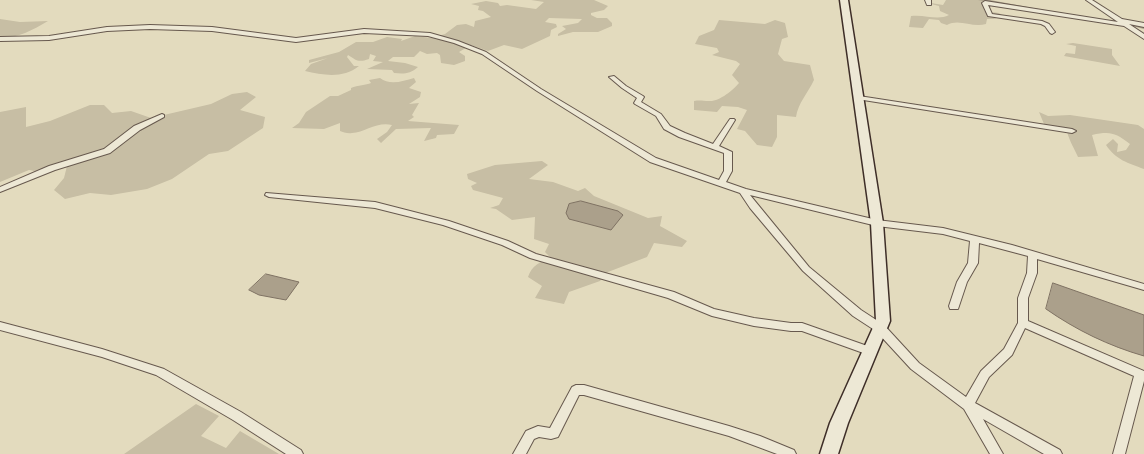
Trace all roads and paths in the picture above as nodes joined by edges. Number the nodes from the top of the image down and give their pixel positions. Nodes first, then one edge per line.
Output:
1 (844, 0) edge
2 (996, 0) edge
3 (1089, 0) edge
4 (1119, 20) junction
5 (1127, 25) junction
6 (1144, 25) edge
7 (1052, 32) dead end
8 (1144, 36) edge
9 (0, 39) edge
10 (612, 77) dead end
11 (859, 98) junction
12 (162, 116) dead end
13 (732, 120) dead end
14 (1072, 131) dead end
15 (715, 146) junction
16 (721, 184) junction
17 (0, 190) edge
18 (743, 191) junction
19 (269, 195) dead end
20 (877, 223) junction
21 (976, 239) junction
22 (1033, 255) junction
23 (1144, 287) edge
24 (954, 306) dead end
25 (1023, 323) junction
26 (0, 326) edge
27 (880, 328) junction
28 (869, 351) junction
29 (1142, 375) edge
30 (968, 405) junction
31 (297, 454) edge
32 (519, 454) edge
33 (790, 454) edge
34 (829, 454) edge
35 (997, 454) edge
36 (1056, 454) edge
37 (1119, 454) edge

1 - 11 main road
2 - 4 street
3 - 4 street
4 - 5 street
4 - 6 street
5 - 7 street
5 - 8 street
9 - 16 street
10 - 15 street
11 - 14 street
11 - 20 main road
12 - 17 street
13 - 15 street
15 - 16 street
16 - 18 street
18 - 20 street
18 - 27 street
19 - 28 street
20 - 21 street
20 - 27 main road
21 - 22 street
21 - 24 street
22 - 23 street
22 - 25 street
25 - 29 street
25 - 30 street
26 - 31 street
27 - 28 main road
27 - 30 street
28 - 34 main road
29 - 37 street
30 - 35 street
30 - 36 street
32 - 33 street

